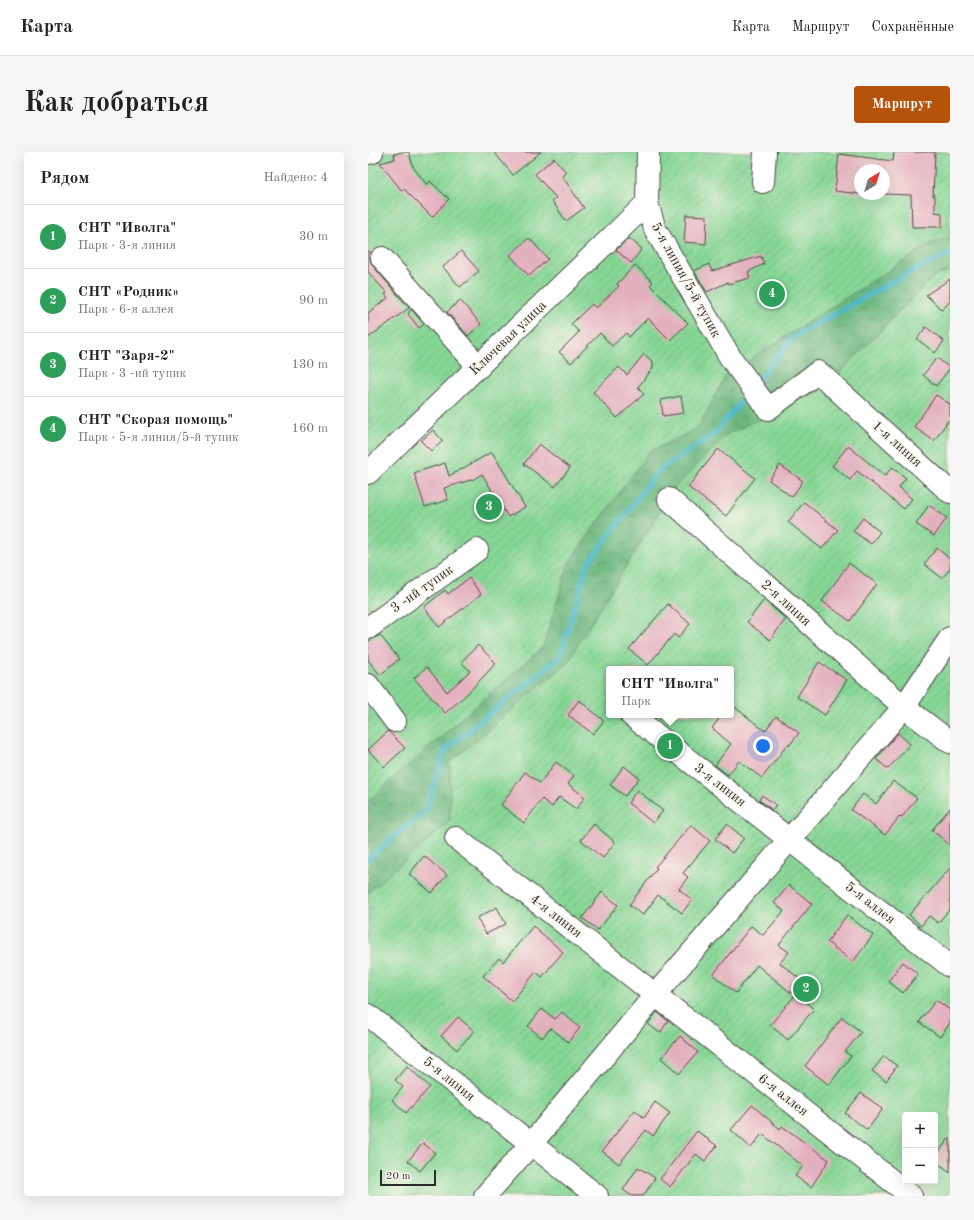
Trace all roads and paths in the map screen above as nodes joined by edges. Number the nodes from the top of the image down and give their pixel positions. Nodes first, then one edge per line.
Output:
1 (372, 152) edge
2 (648, 152) edge
3 (765, 152) edge
4 (368, 153) edge
5 (763, 182) dead end
6 (647, 203) junction
7 (382, 258) dead end
8 (479, 367) junction
9 (759, 396) joint
10 (368, 473) edge
11 (950, 492) edge
12 (669, 499) dead end
13 (477, 550) dead end
14 (368, 628) edge
15 (950, 638) edge
16 (368, 685) edge
17 (904, 707) junction
18 (635, 718) edge
19 (396, 721) dead end
20 (950, 742) edge
21 (456, 838) dead end
22 (790, 840) junction
23 (950, 966) edge
24 (656, 994) junction
25 (368, 1015) edge
26 (531, 1144) junction
27 (485, 1196) edge
28 (597, 1196) edge
29 (911, 1196) edge

1 - 4 street
2 - 6 street, 5-я линия/5-й тупик
3 - 5 street
6 - 8 street, Ключевая улица
6 - 9 street, 5-я линия/5-й тупик
7 - 8 street
8 - 10 street, Ключевая улица
9 - 11 street, 1-я линия
12 - 17 street, 2-я линия
13 - 14 street, 3 -ий тупик
15 - 17 street
16 - 19 street
17 - 20 street, 2-я линия
17 - 22 street
18 - 22 street, 3-я линия
21 - 24 street, 4-я линия
22 - 23 street, 5-я аллея
22 - 24 street
24 - 26 street
24 - 29 street, 6-я аллея
25 - 26 street, 5-я линия
26 - 27 street
26 - 28 street, 5-я линия

